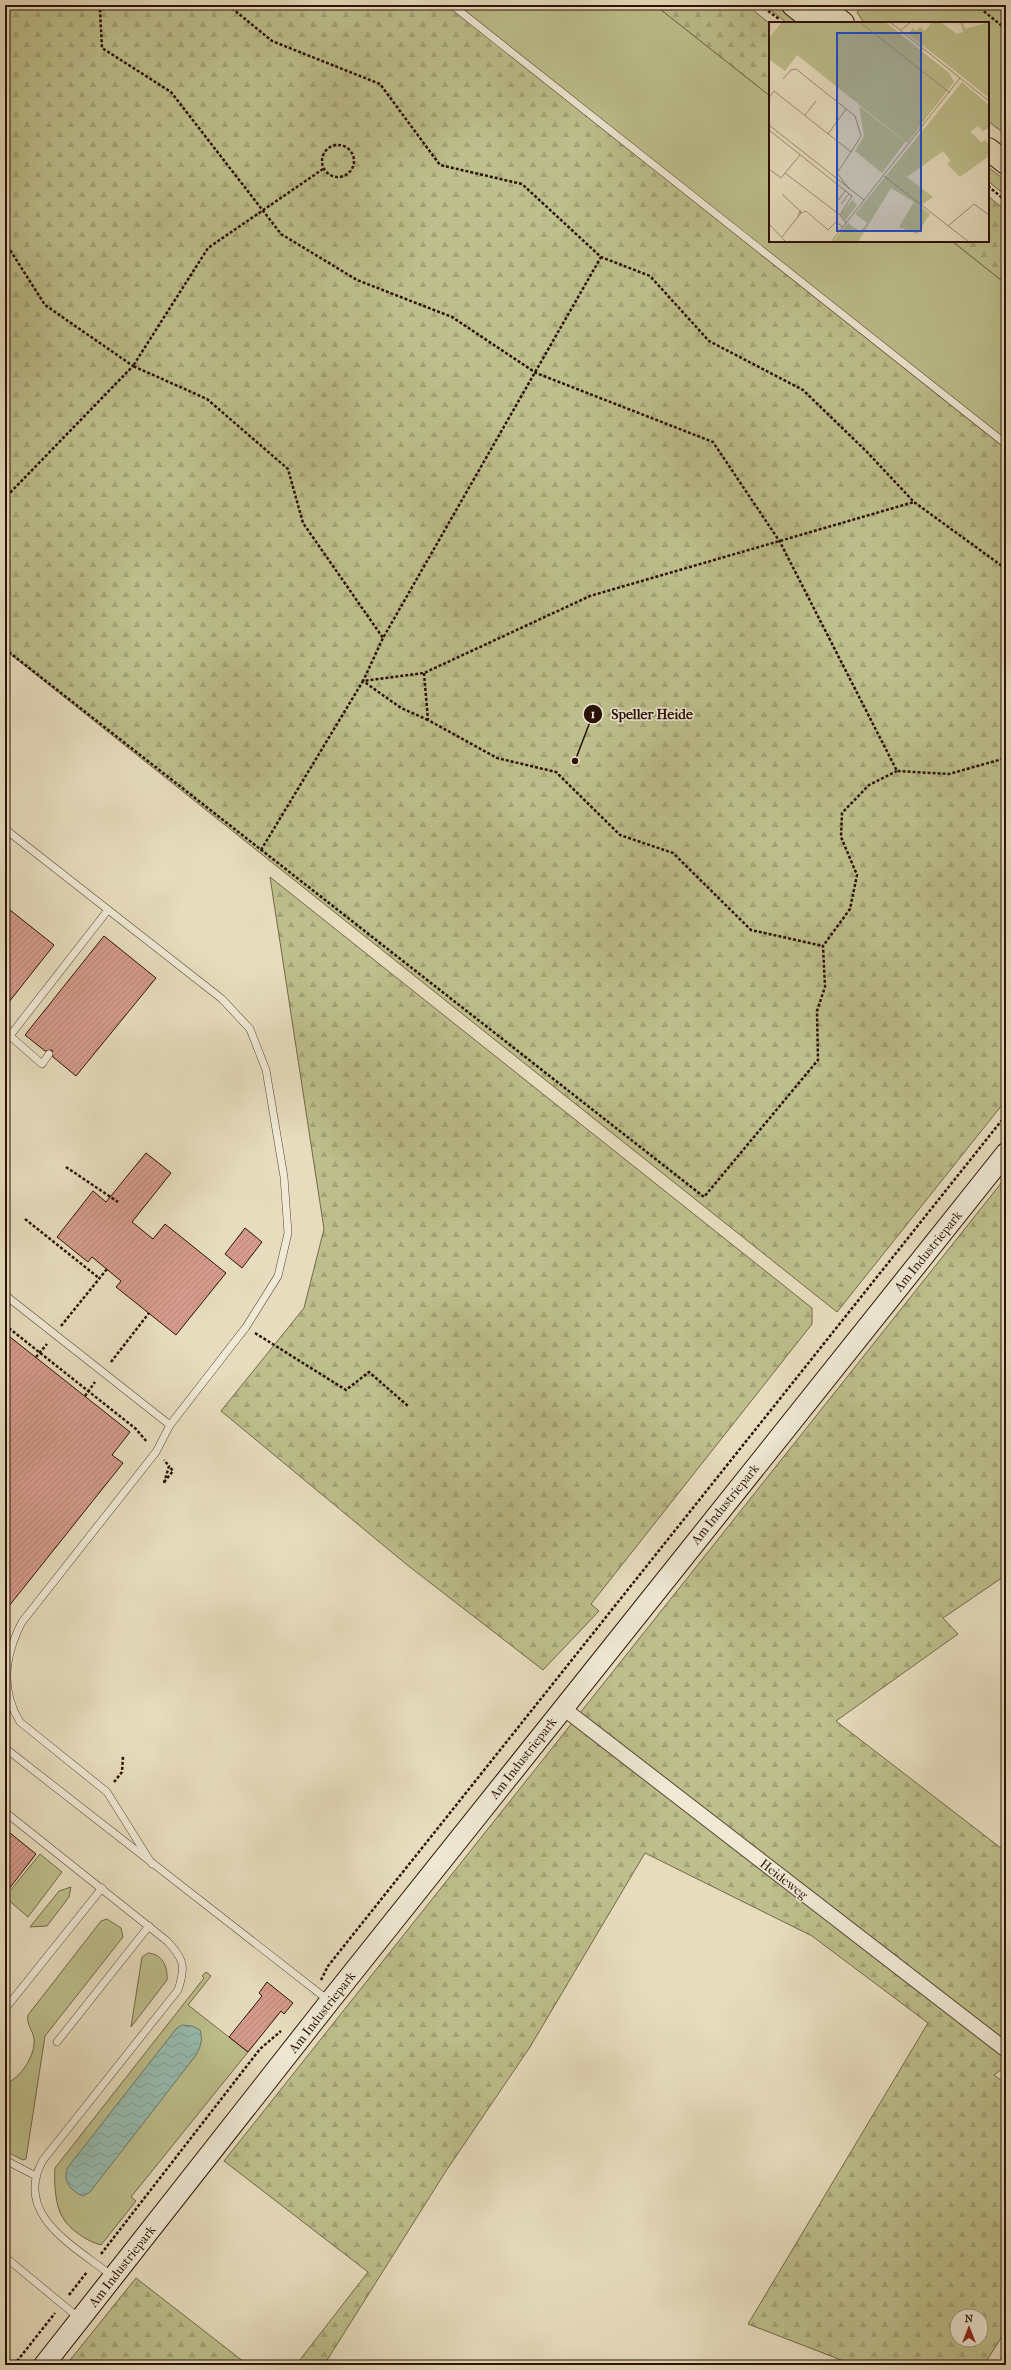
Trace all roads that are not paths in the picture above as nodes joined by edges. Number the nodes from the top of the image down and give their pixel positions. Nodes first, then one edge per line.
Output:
1 (452, 5) edge
2 (793, 5) edge
3 (827, 14) edge
4 (989, 150) edge
5 (1006, 164) edge
6 (1006, 444) edge
7 (5, 829) edge
8 (108, 910) junction
9 (10, 1036) junction
10 (5, 1042) edge
11 (49, 1054) dead end
12 (1006, 1153) edge
13 (5, 1295) edge
14 (170, 1425) junction
15 (563, 1708) junction
16 (5, 1748) edge
17 (5, 1812) edge
18 (152, 1864) junction
19 (102, 1888) junction
20 (149, 1926) junction
21 (330, 2001) junction
22 (5, 2009) edge
23 (57, 2042) dead end
24 (1006, 2050) edge
25 (5, 2160) edge
26 (36, 2176) junction
27 (5, 2259) edge
28 (114, 2277) junction
29 (81, 2319) junction
30 (44, 2365) edge

1 - 6 lane
2 - 3 main road
4 - 5 main road
7 - 8 lane
8 - 9 lane
8 - 14 lane
9 - 10 lane
9 - 11 lane
12 - 15 street, Am Industriepark
13 - 14 lane
14 - 18 lane
15 - 21 street, Am Industriepark
15 - 24 street, Heideweg
16 - 18 lane
17 - 19 lane
18 - 21 lane
19 - 20 lane
19 - 22 lane
20 - 23 lane
20 - 26 lane
21 - 28 street, Am Industriepark
25 - 26 lane
26 - 28 lane
27 - 29 lane
28 - 29 street, Am Industriepark
29 - 30 street, Am Industriepark

